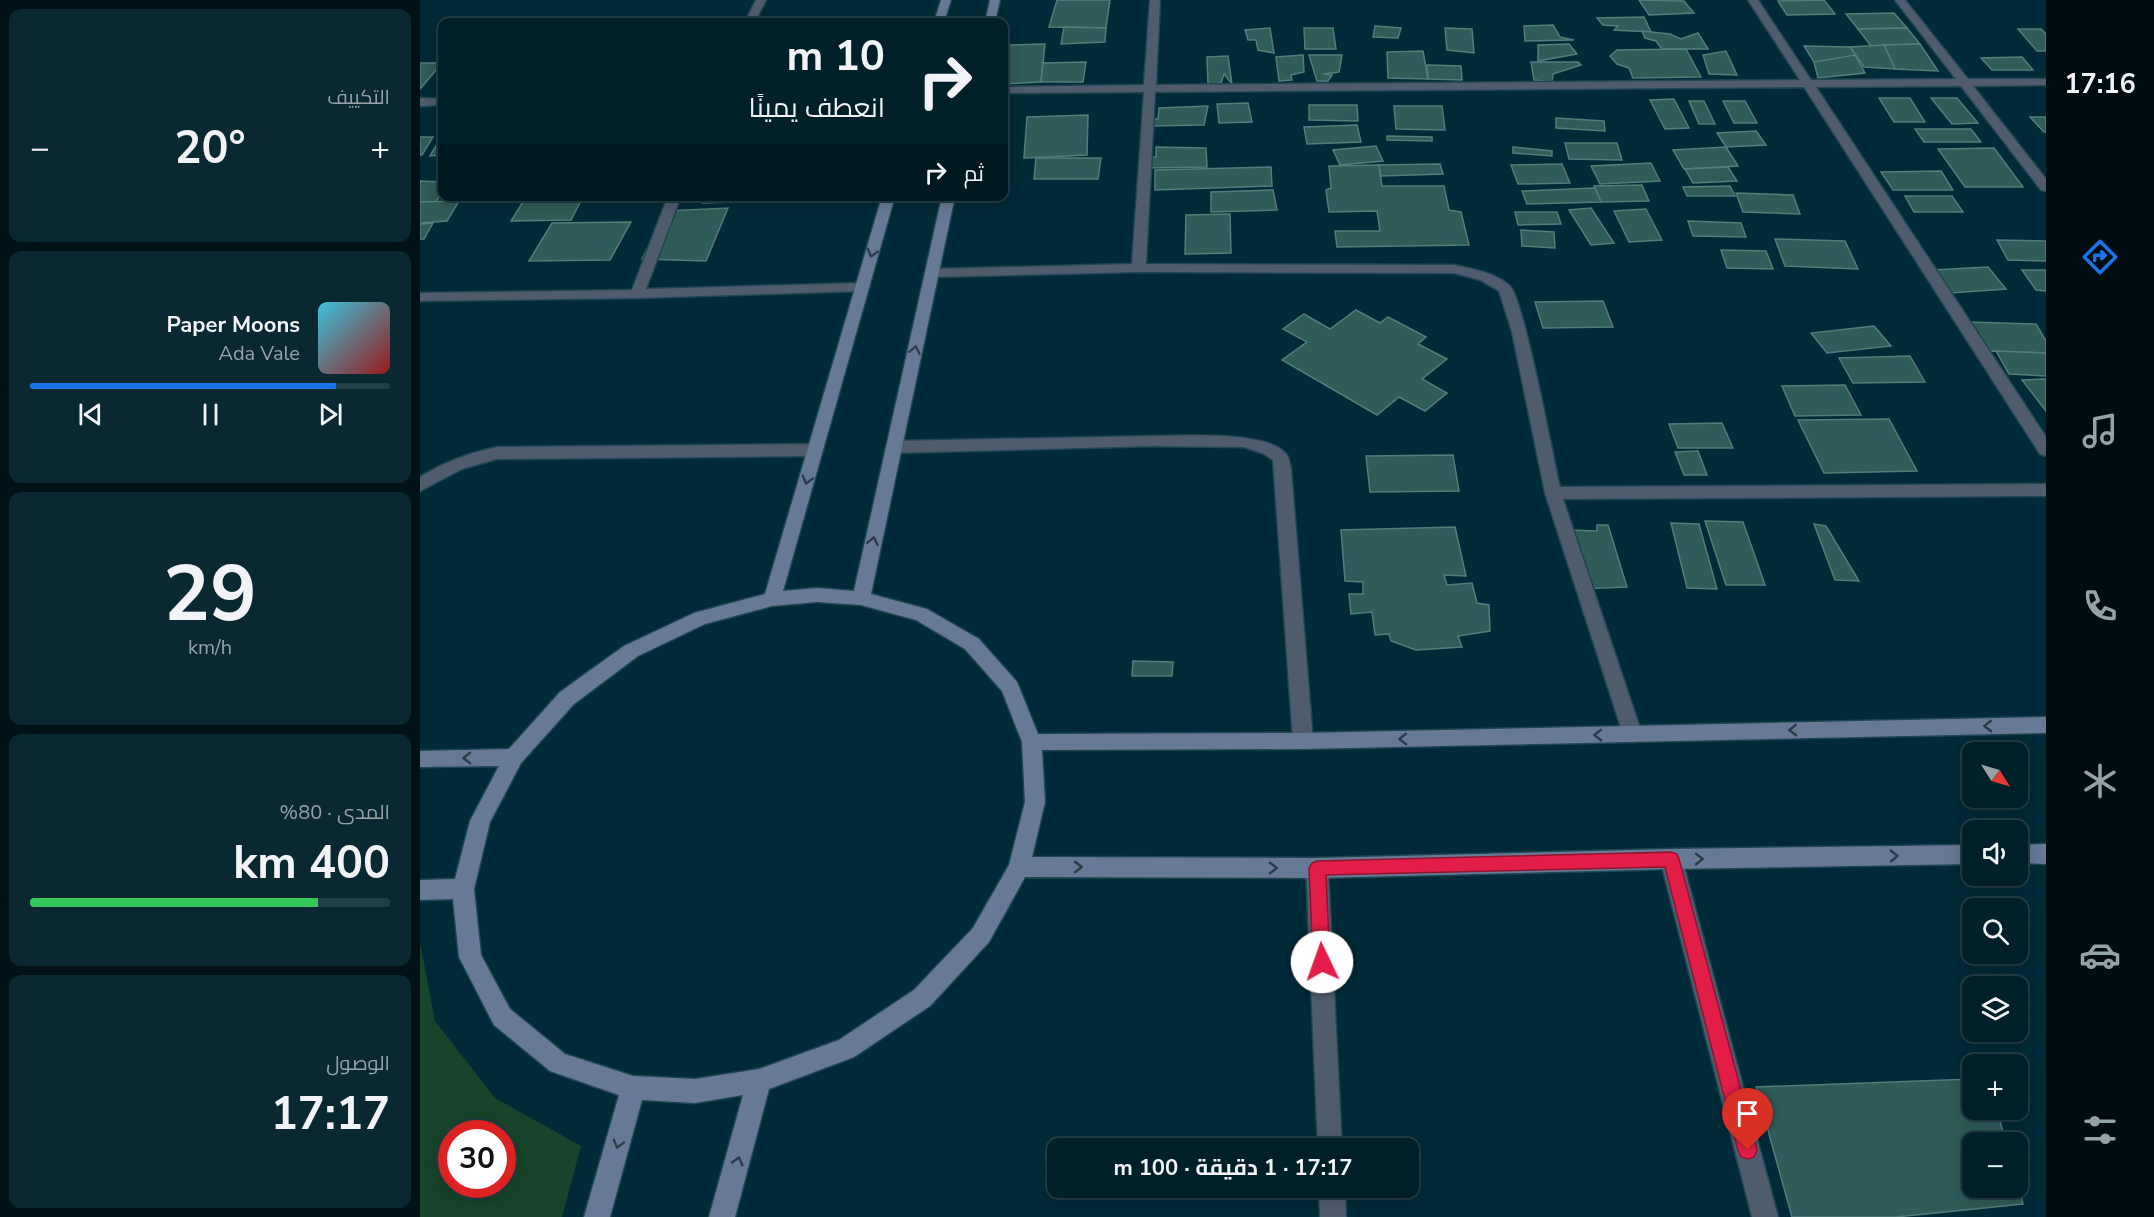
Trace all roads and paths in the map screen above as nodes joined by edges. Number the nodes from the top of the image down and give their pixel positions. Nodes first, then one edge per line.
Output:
1 (761, 0) edge
2 (946, 0) edge
3 (995, 0) edge
4 (1155, 0) edge
5 (1753, 0) edge
6 (1900, 0) edge
7 (752, 18) edge
8 (940, 18) edge
9 (991, 18) edge
10 (2046, 82) edge
11 (1966, 83) junction
12 (1807, 85) junction
13 (1148, 89) junction
14 (1008, 90) edge
15 (420, 102) edge
16 (438, 102) edge
17 (2046, 187) edge
18 (673, 201) edge
19 (888, 201) edge
20 (948, 201) edge
21 (1139, 268) junction
22 (932, 273) junction
23 (862, 287) junction
24 (637, 294) junction
25 (420, 297) edge
26 (894, 447) junction
27 (815, 450) junction
28 (2046, 450) edge
29 (420, 485) edge
30 (2046, 490) edge
31 (1553, 493) junction
32 (861, 598) junction
33 (772, 599) junction
34 (2046, 725) edge
35 (1632, 734) junction
36 (1303, 741) junction
37 (1032, 742) junction
38 (514, 757) junction
39 (420, 759) edge
40 (2028, 854) edge
41 (2046, 854) edge
42 (1962, 855) edge
43 (1671, 859) junction
44 (1019, 867) junction
45 (1317, 868) junction
46 (463, 889) junction
47 (420, 890) edge
48 (759, 1081) junction
49 (633, 1088) junction
50 (1329, 1138) edge
51 (1333, 1198) edge
52 (597, 1217) edge
53 (722, 1217) edge
54 (1334, 1217) edge
55 (1765, 1217) edge

1 - 7 street
2 - 8 street
3 - 9 street
4 - 13 street
5 - 12 street
6 - 11 street
10 - 11 street
11 - 12 street
11 - 17 street
12 - 13 street
12 - 28 street
13 - 14 street
13 - 21 street
15 - 16 street
18 - 24 street
19 -> 23 street
20 - 22 street
21 - 22 street
21 - 31 street
26 -> 22 street
23 - 24 street
23 - 27 street
24 - 25 street
32 -> 26 street
26 - 36 street
27 - 29 street
27 -> 33 street
30 - 31 street
31 - 35 street
32 - 33 street
32 - 37 street
33 - 38 street
34 -> 35 street
35 -> 36 street
36 - 37 street
37 - 44 street
38 -> 39 street
38 - 46 street
40 - 41 street
43 -> 42 street
43 - 45 street
43 - 55 street
44 -> 45 street
44 - 48 street
45 - 50 street
46 - 47 street
46 - 49 street
48 - 49 street
53 -> 48 street
49 -> 52 street
51 - 54 street

